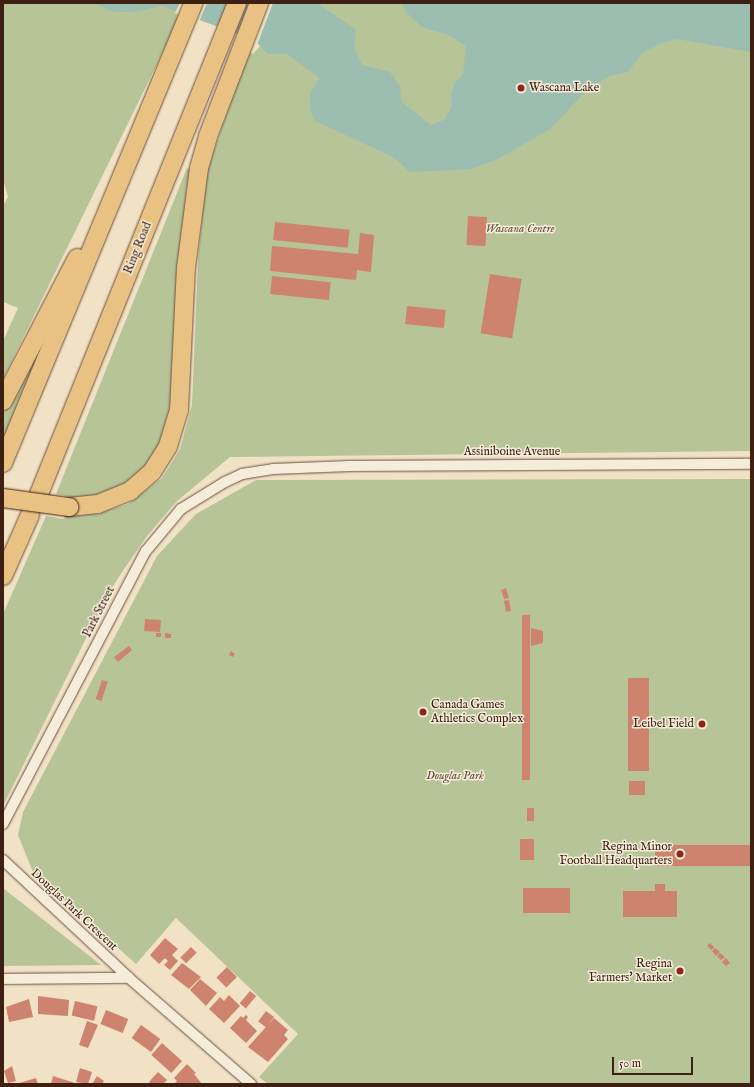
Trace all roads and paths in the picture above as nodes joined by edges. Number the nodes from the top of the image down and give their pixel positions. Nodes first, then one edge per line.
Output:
1 (194, 3) edge
2 (237, 3) edge
3 (259, 3) edge
4 (142, 128) junction
5 (3, 400) edge
6 (3, 463) edge
7 (751, 464) edge
8 (273, 469) joint
9 (39, 494) dead end
10 (3, 498) edge
11 (30, 514) dead end
12 (3, 576) edge
13 (3, 824) edge
14 (3, 860) edge
15 (129, 978) junction
16 (3, 979) edge
17 (251, 1084) edge

1 - 4 highway
2 - 9 highway, Ring Road
3 - 10 highway, bridge
4 - 5 highway
4 - 6 highway
7 - 8 street, Assiniboine Avenue
8 - 13 street, Park Street
11 - 12 highway
14 - 15 street, Douglas Park Crescent
15 - 16 street
15 - 17 street, Douglas Park Crescent

